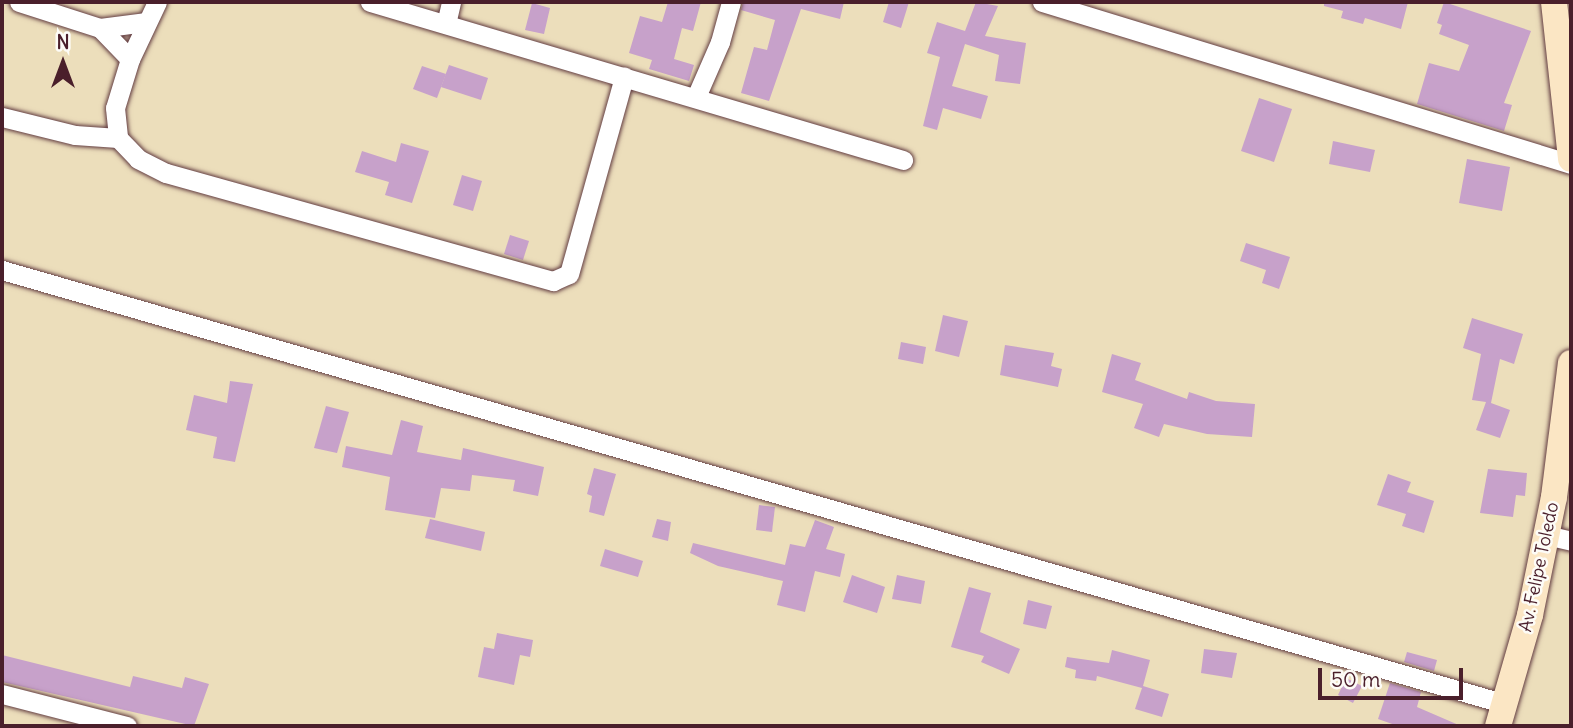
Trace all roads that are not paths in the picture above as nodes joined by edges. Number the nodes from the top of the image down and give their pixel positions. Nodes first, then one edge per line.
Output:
1 (19, 2) edge
2 (157, 2) edge
3 (370, 2) edge
4 (451, 2) edge
5 (731, 2) edge
6 (1042, 2) edge
7 (1554, 2) edge
8 (145, 22) junction
9 (446, 24) junction
10 (100, 28) junction
11 (130, 59) junction
12 (624, 77) junction
13 (696, 97) junction
14 (2, 117) edge
15 (118, 138) junction
16 (903, 160) dead end
17 (1571, 161) edge
18 (2, 271) edge
19 (1571, 363) edge
20 (1559, 538) edge
21 (2, 694) edge
22 (1502, 715) edge
23 (61, 718) edge
24 (127, 726) edge

1 - 10 street
2 - 8 street
3 - 9 street
4 - 9 street
5 - 13 street
6 - 17 street
7 - 17 main road
8 - 10 street
8 - 11 street
9 - 12 street
10 - 11 street
11 - 15 street
12 - 13 street
12 - 15 street
13 - 16 street
14 - 15 street
18 - 22 street
19 - 20 main road, Av. Felipe Toledo
20 - 22 main road, Av. Felipe Toledo
21 - 23 street
23 - 24 street

